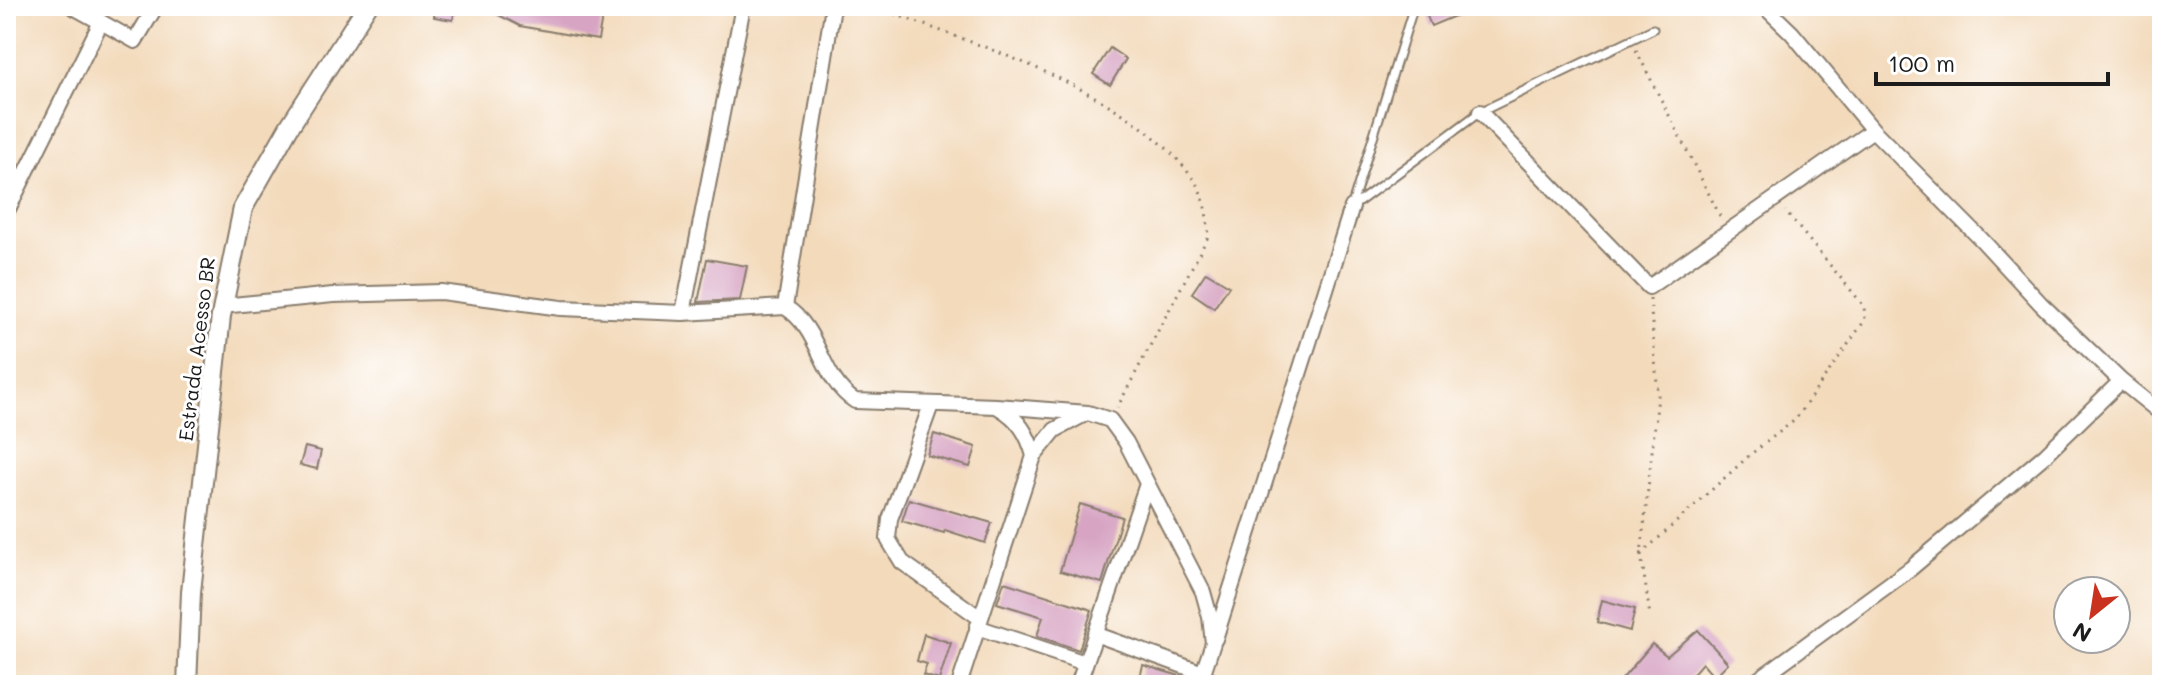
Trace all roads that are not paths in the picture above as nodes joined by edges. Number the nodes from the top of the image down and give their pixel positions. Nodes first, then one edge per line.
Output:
1 (72, 6) edge
2 (156, 6) edge
3 (367, 6) edge
4 (743, 6) edge
5 (833, 6) edge
6 (1764, 6) edge
7 (1412, 12) dead end
8 (101, 22) junction
9 (1653, 29) dead end
10 (1480, 112) junction
11 (1873, 130) junction
12 (1352, 207) junction
13 (6, 213) edge
14 (222, 306) junction
15 (785, 307) junction
16 (683, 313) junction
17 (2121, 381) junction
18 (931, 405) junction
19 (996, 406) junction
20 (1088, 413) junction
21 (2162, 414) edge
22 (1034, 456) junction
23 (1147, 484) junction
24 (979, 623) junction
25 (1095, 634) junction
26 (1213, 643) junction
27 (1085, 663) junction
28 (1201, 679) edge
29 (187, 685) edge
30 (959, 685) edge
31 (1078, 685) edge
32 (1215, 685) edge
33 (1751, 685) edge

1 - 8 street
2 - 8 street
3 - 14 street, Estrada Acesso BR
4 - 16 street
5 - 15 street
6 - 11 street
7 - 12 lane
8 - 13 street
9 - 10 lane
10 - 11 street
10 - 12 lane
11 - 17 street
12 - 26 street
14 - 16 street
14 - 29 street, Estrada Acesso BR
15 - 16 street
15 - 18 street
17 - 21 street
17 - 33 street
18 - 19 street
18 - 24 street
19 - 20 street
19 - 22 street
20 - 22 street
20 - 23 street
22 - 24 street
23 - 25 street
23 - 26 street
24 - 27 street
24 - 30 street
25 - 27 street
25 - 28 street
26 - 28 street
27 - 31 street
28 - 32 street

